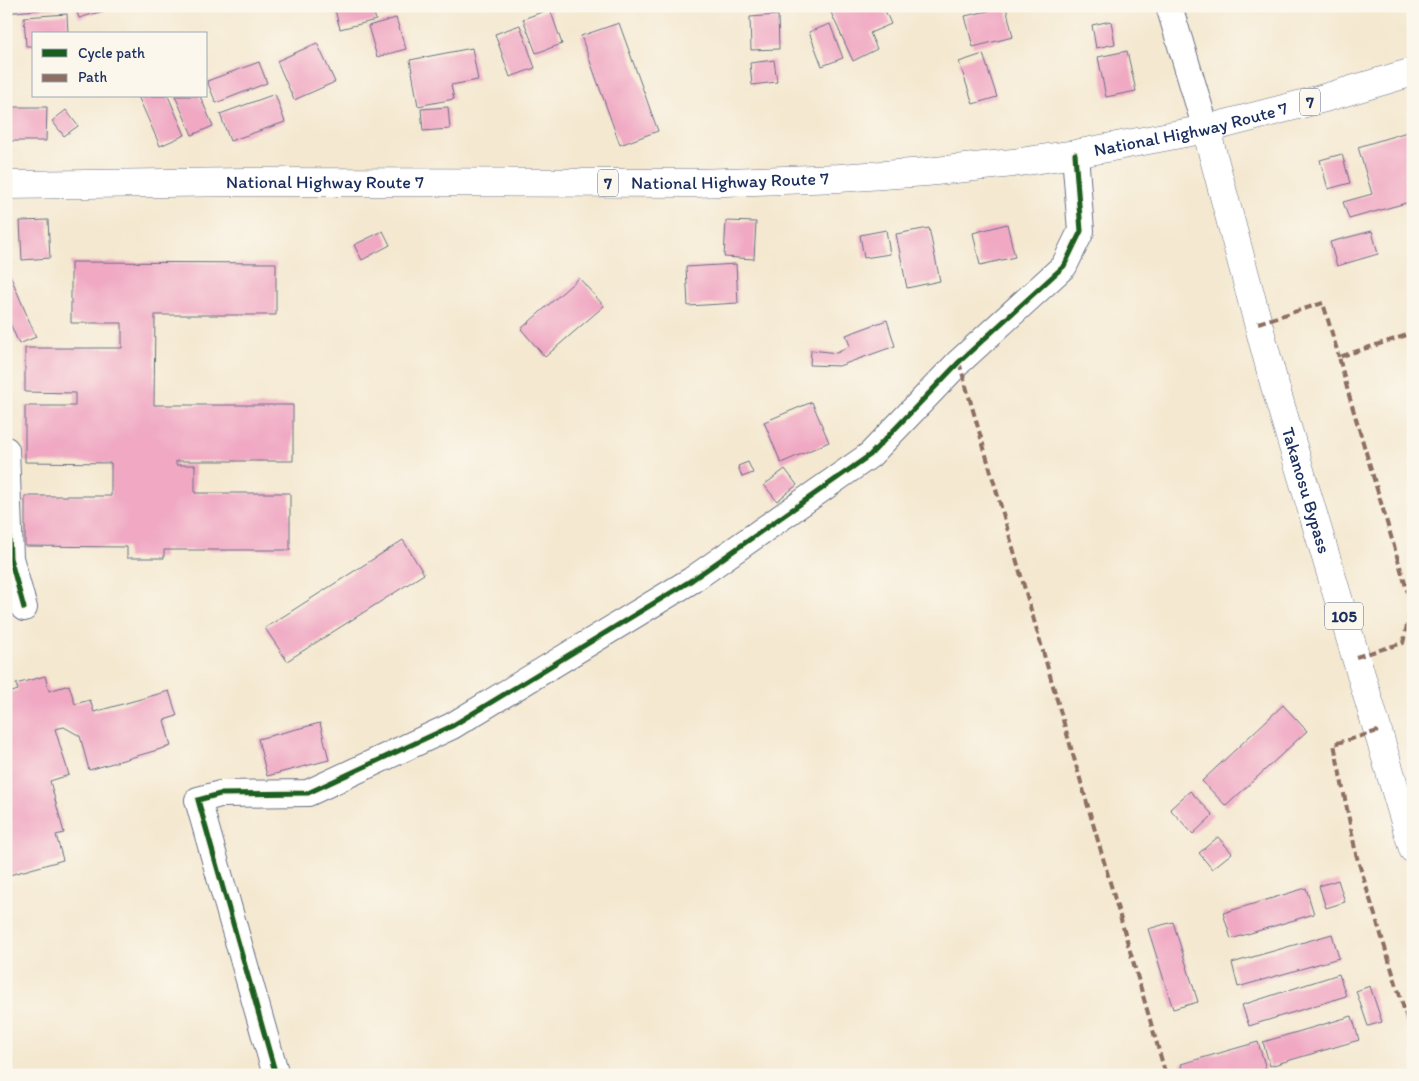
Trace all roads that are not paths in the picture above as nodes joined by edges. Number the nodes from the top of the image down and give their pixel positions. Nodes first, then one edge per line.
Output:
1 (1169, 6) edge
2 (1413, 72) edge
3 (1206, 129) junction
4 (1075, 154) junction
5 (6, 185) edge
6 (6, 450) edge
7 (24, 608) dead end
8 (1413, 848) edge
9 (276, 1075) edge

1 - 3 street
2 - 3 highway, National Highway Route 7 / 7
3 - 4 highway, National Highway Route 7 / 7
3 - 8 highway, Takanosu Bypass / 105
4 - 5 highway, National Highway Route 7 / 7
4 - 9 street
6 - 7 street

